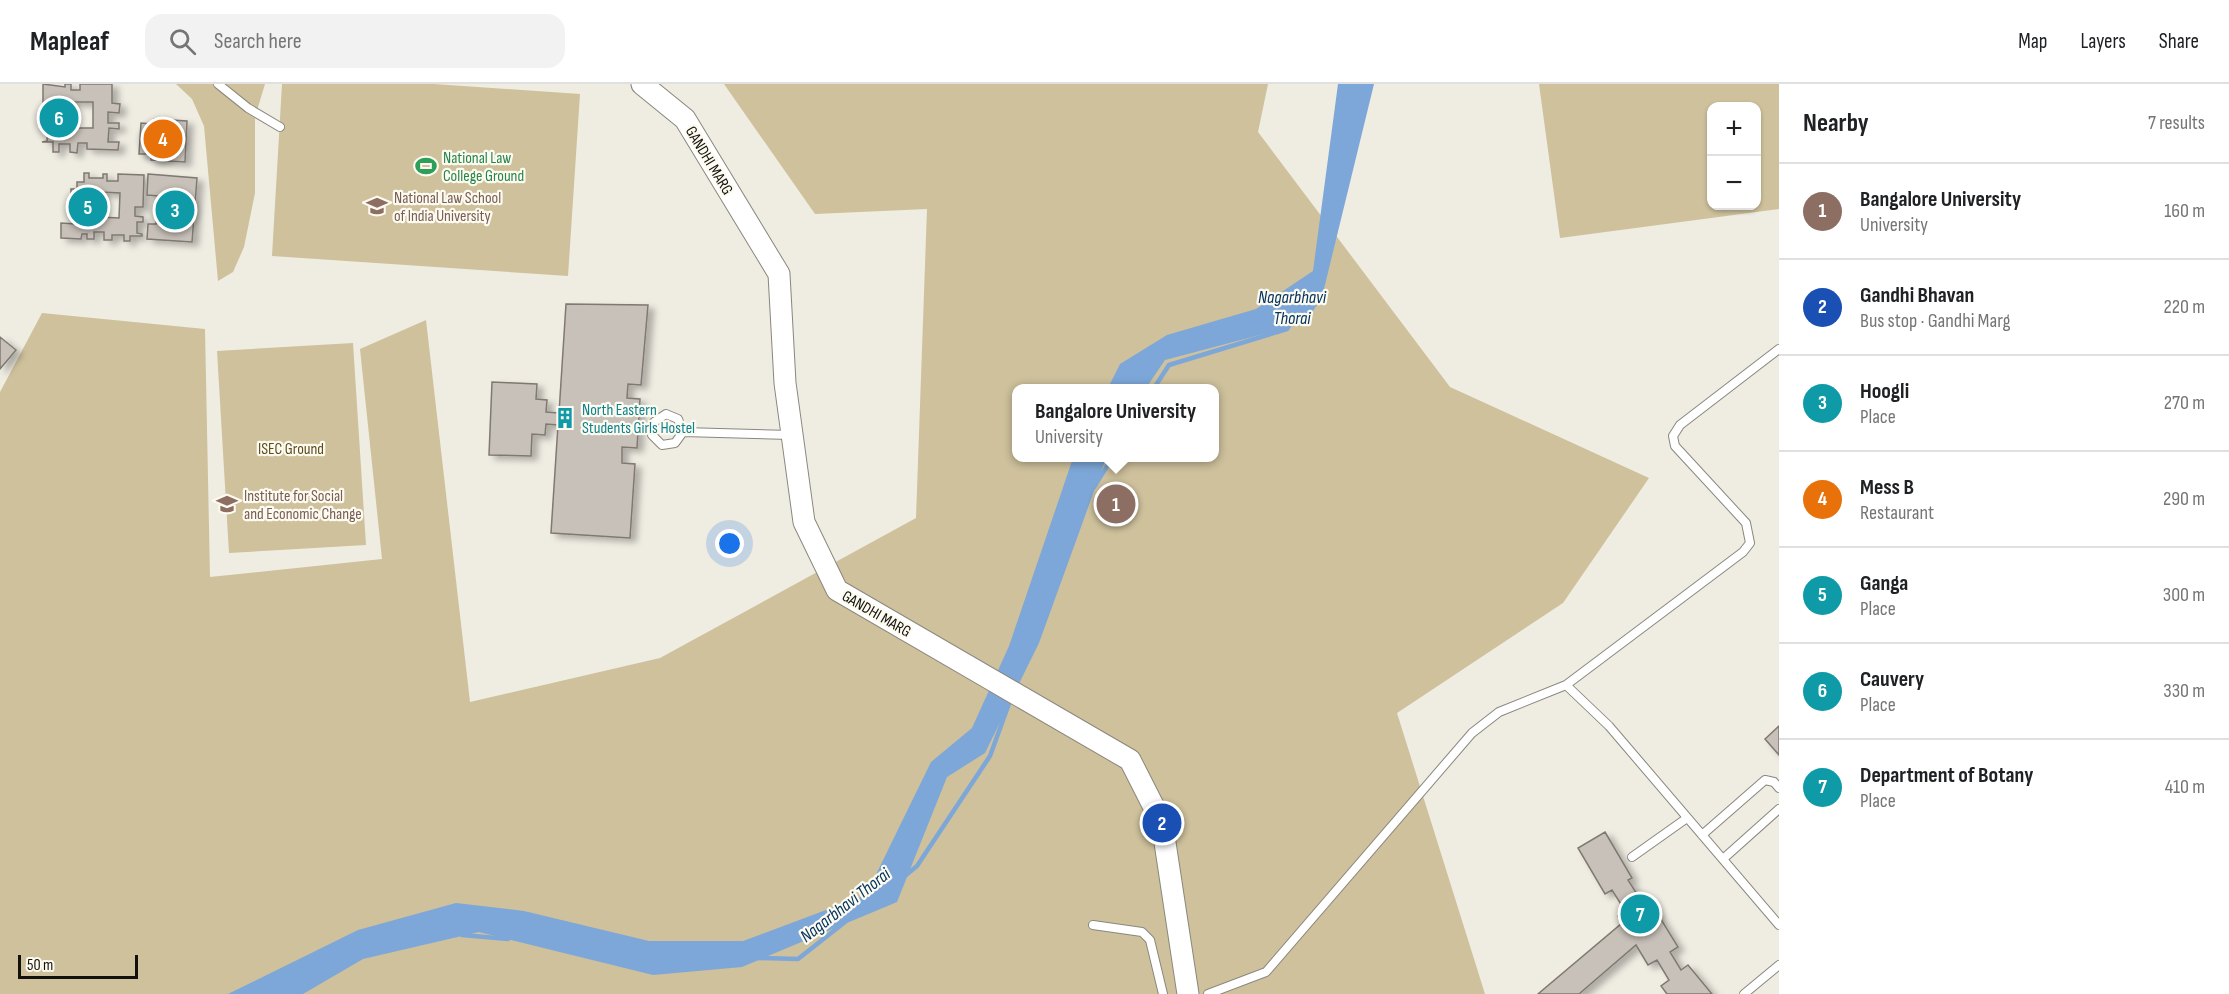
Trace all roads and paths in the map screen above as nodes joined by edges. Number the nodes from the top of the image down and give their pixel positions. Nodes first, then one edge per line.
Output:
1 (218, 84) edge
2 (642, 84) edge
3 (280, 127) dead end
4 (1779, 349) edge
5 (683, 432) junction
6 (793, 435) junction
7 (1566, 685) junction
8 (1779, 788) edge
9 (1779, 809) edge
10 (1687, 818) junction
11 (1702, 835) junction
12 (1632, 857) dead end
13 (1723, 859) junction
14 (1779, 925) edge
15 (1092, 926) dead end
16 (1779, 965) edge
17 (1163, 994) edge
18 (1188, 994) edge
19 (1208, 994) edge
20 (1744, 994) edge

1 - 3 lane
2 - 6 main road, GANDHI MARG
4 - 7 lane
5 - 5 lane
5 - 6 lane
6 - 18 main road, GANDHI MARG
7 - 10 lane
7 - 19 lane
8 - 11 lane
9 - 13 lane
10 - 11 lane
10 - 12 lane
11 - 13 lane
13 - 14 lane
15 - 17 lane
16 - 20 lane

